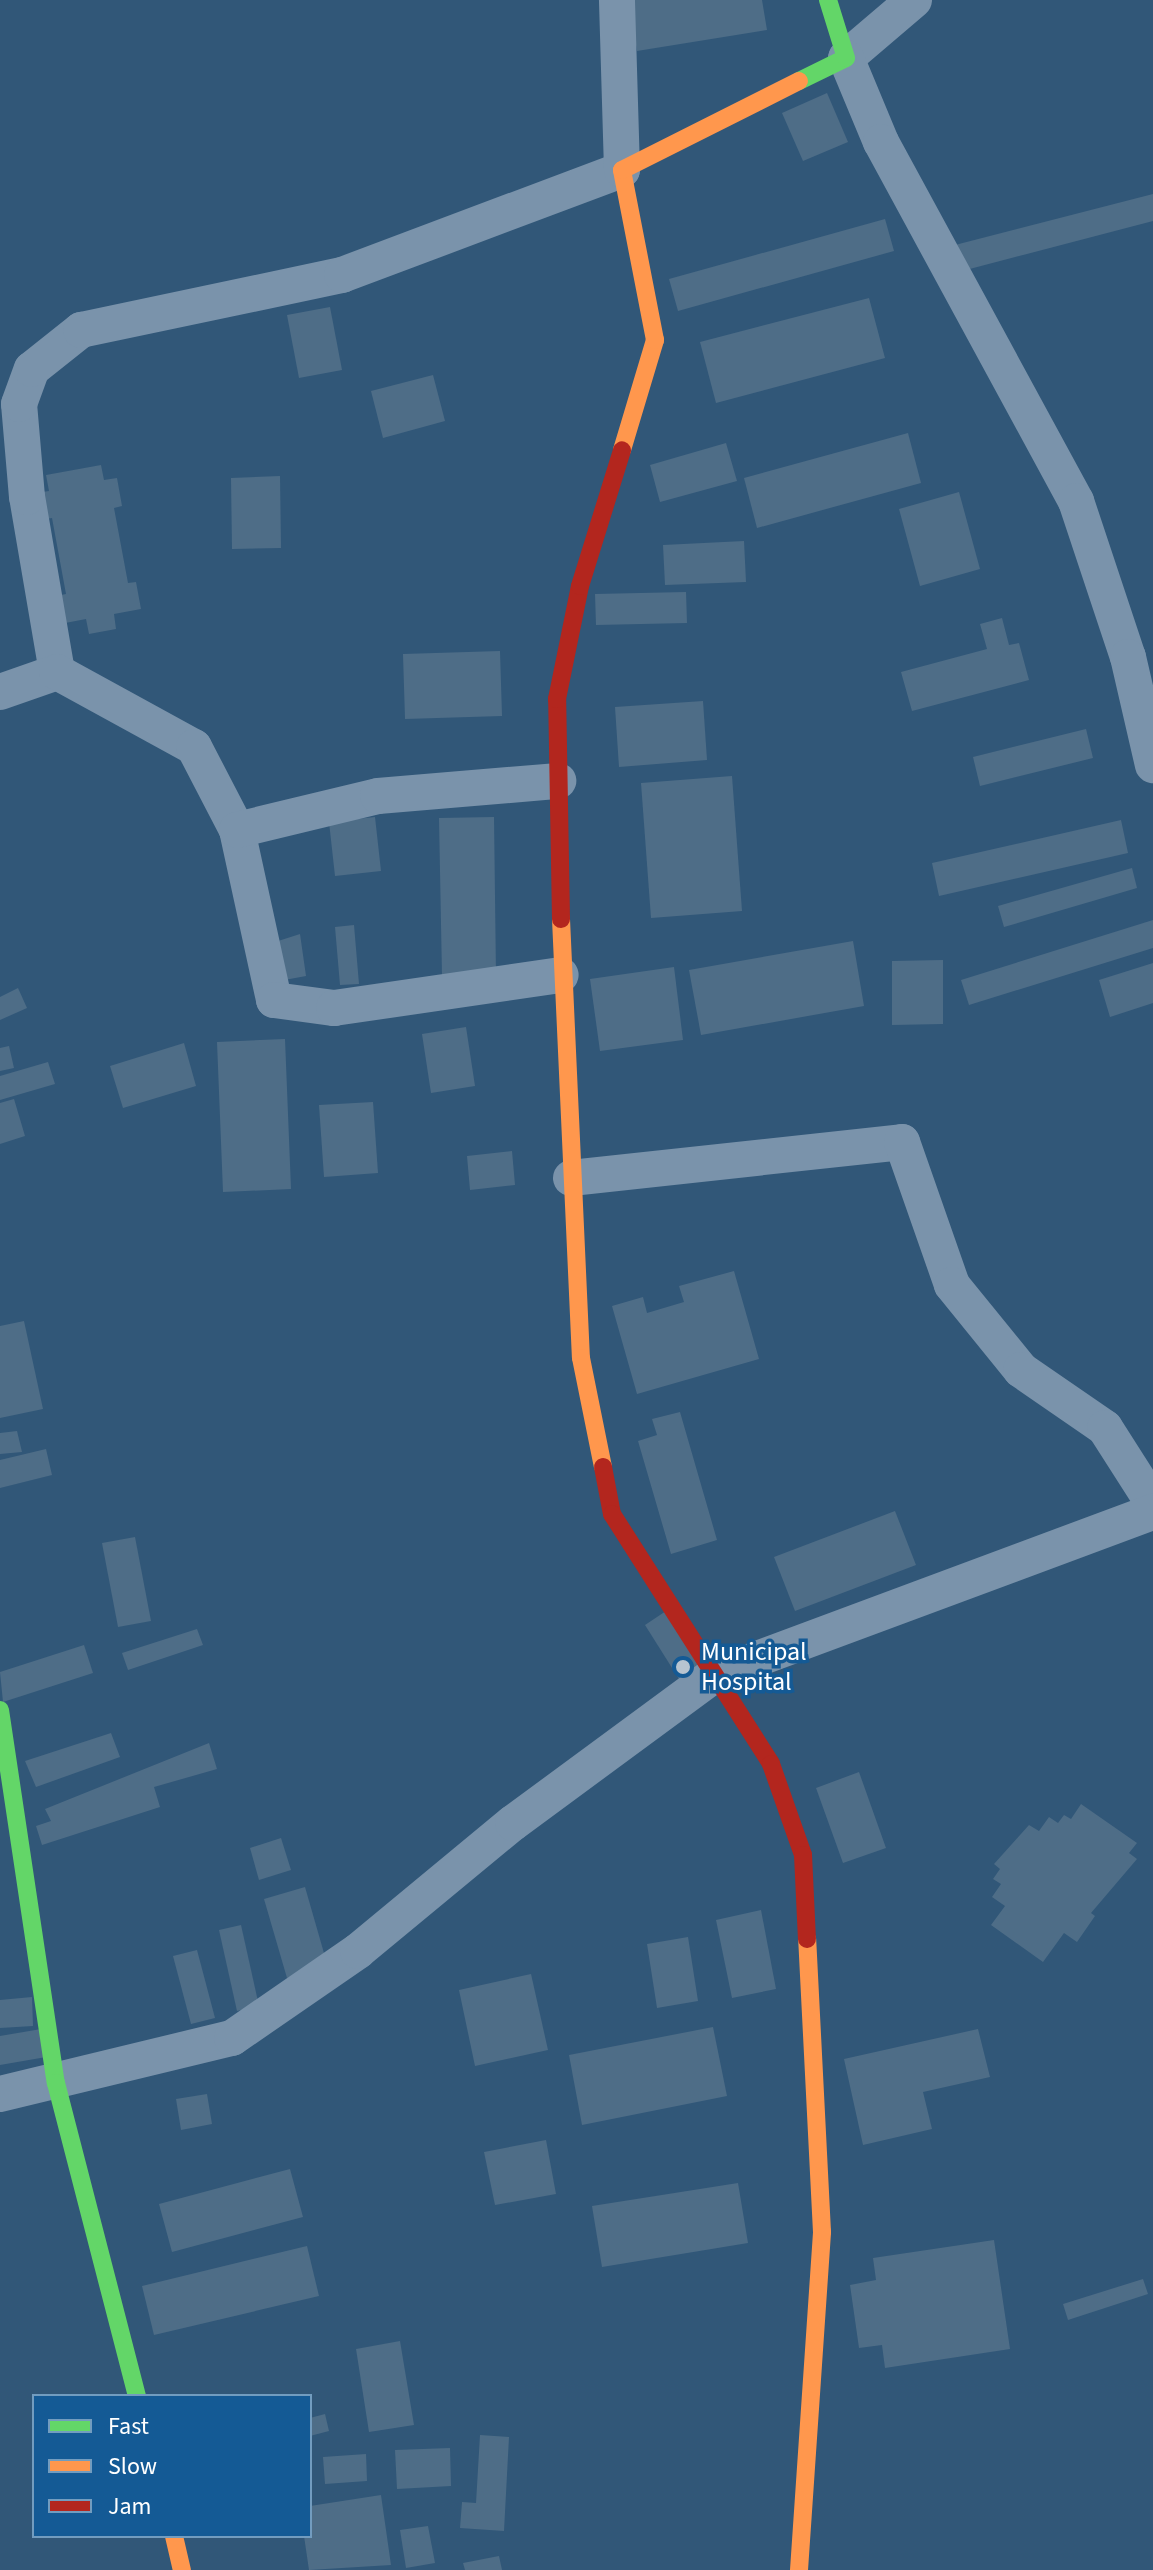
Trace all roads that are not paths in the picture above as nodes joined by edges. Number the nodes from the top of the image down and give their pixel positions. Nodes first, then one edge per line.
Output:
1 (617, 0) edge
2 (828, 0) edge
3 (914, 0) edge
4 (846, 58) junction
5 (622, 170) junction
6 (13, 501) edge
7 (1140, 653) edge
8 (57, 672) junction
9 (0, 692) edge
10 (1153, 765) edge
11 (558, 781) junction
12 (237, 830) junction
13 (561, 975) junction
14 (571, 1178) junction
15 (1150, 1516) edge
16 (714, 1675) junction
17 (0, 1710) edge
18 (56, 2083) junction
19 (0, 2094) edge
20 (136, 2394) edge
21 (174, 2538) edge
22 (182, 2570) edge
23 (799, 2570) edge

1 - 5 street
2 - 4 street
3 - 4 street
4 - 5 street
4 - 7 street
5 - 6 street
5 - 11 street
6 - 8 street
7 - 10 street
8 - 9 street
8 - 12 street
11 - 12 street
11 - 13 street
12 - 13 street
13 - 14 street
14 - 15 street
14 - 16 street
15 - 16 street
16 - 18 street
16 - 23 street
17 - 18 street
18 - 19 street
18 - 20 street
21 - 22 street

